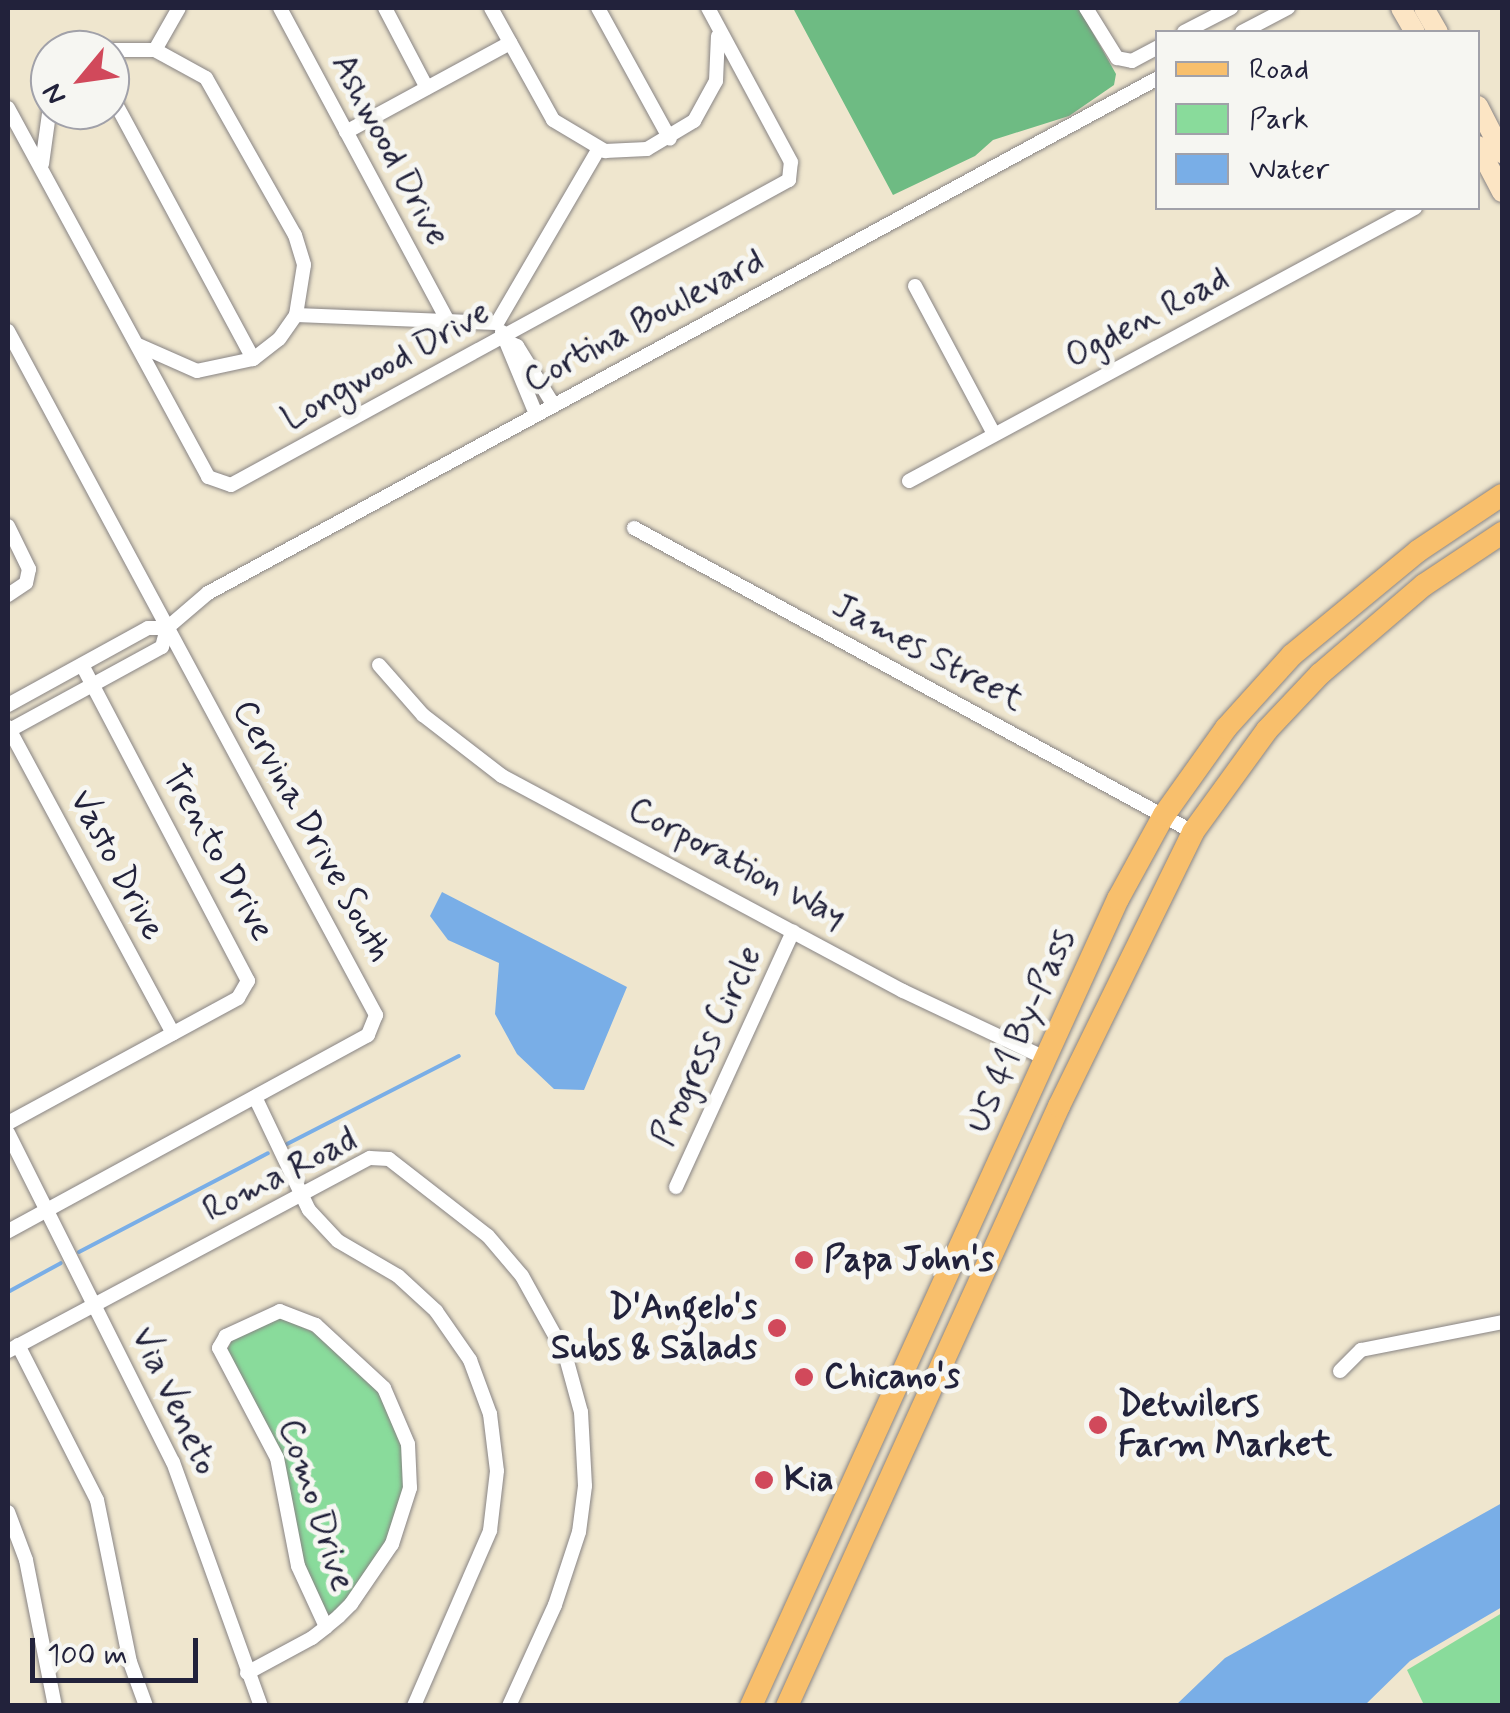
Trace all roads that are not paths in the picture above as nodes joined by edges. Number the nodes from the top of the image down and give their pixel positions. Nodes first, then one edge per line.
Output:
1 (179, 8) edge
2 (280, 8) edge
3 (384, 8) edge
4 (491, 8) edge
5 (598, 8) edge
6 (1086, 8) edge
7 (1231, 8) edge
8 (1288, 8) edge
9 (1401, 8) edge
10 (1424, 8) edge
11 (710, 12) edge
12 (1188, 30) edge
13 (1246, 30) edge
14 (1414, 30) edge
15 (1437, 30) edge
16 (510, 43) junction
17 (1155, 48) edge
18 (130, 50) edge
19 (155, 50) junction
20 (1155, 80) edge
21 (427, 88) junction
22 (8, 108) edge
23 (1480, 114) edge
24 (43, 130) edge
25 (130, 130) edge
26 (346, 132) junction
27 (670, 139) junction
28 (598, 150) junction
29 (1493, 163) edge
30 (45, 176) junction
31 (1502, 192) edge
32 (1410, 210) edge
33 (916, 286) dead end
34 (296, 315) junction
35 (448, 321) junction
36 (503, 333) junction
37 (8, 334) edge
38 (130, 337) junction
39 (253, 359) junction
40 (554, 404) junction
41 (536, 414) junction
42 (994, 434) junction
43 (909, 481) dead end
44 (1502, 495) edge
45 (8, 526) edge
46 (634, 528) dead end
47 (1502, 533) edge
48 (1373, 586) junction
49 (8, 595) edge
50 (167, 628) junction
51 (1347, 650) junction
52 (82, 665) junction
53 (380, 665) dead end
54 (92, 685) junction
55 (8, 705) edge
56 (8, 729) edge
57 (1164, 815) junction
58 (1193, 832) junction
59 (793, 932) junction
60 (173, 1033) junction
61 (1047, 1059) junction
62 (254, 1097) junction
63 (1059, 1106) junction
64 (8, 1123) edge
65 (8, 1133) edge
66 (676, 1186) dead end
67 (987, 1193) junction
68 (300, 1196) junction
69 (43, 1212) junction
70 (8, 1231) edge
71 (95, 1304) junction
72 (1502, 1322) edge
73 (13, 1348) edge
74 (1340, 1371) dead end
75 (894, 1390) junction
76 (924, 1404) junction
77 (8, 1512) edge
78 (830, 1609) junction
79 (326, 1627) junction
80 (247, 1672) junction
81 (754, 1703) edge
82 (55, 1706) edge
83 (146, 1706) edge
84 (261, 1706) edge
85 (414, 1706) edge
86 (509, 1706) edge
87 (787, 1706) edge

1 - 19 street
2 - 26 street, Ashwood Drive
3 - 21 street
4 - 16 street
5 - 27 street
6 - 17 street
7 - 12 street
8 - 13 street
9 - 14 street
10 - 15 street
11 - 27 street
11 - 36 street, Longwood Drive
16 - 21 street
16 - 28 street
18 - 19 street
19 - 34 street
20 - 40 street, Cortina Boulevard
21 - 26 street
22 - 30 street, Longwood Drive
23 - 29 street
24 - 30 street
25 - 39 street
26 - 35 street, Ashwood Drive
27 - 28 street
28 - 36 street
29 - 31 street
30 - 38 street, Longwood Drive
32 - 42 street, Ogden Road
33 - 42 street
34 - 35 street
34 - 39 street
35 - 36 street
36 - 38 street, Longwood Drive
36 - 40 street
36 - 41 street
37 - 50 street, Cervina Drive South
38 - 39 street
40 - 41 street, Cortina Boulevard
41 - 50 street, Cortina Boulevard
42 - 43 street, Ogden Road
44 - 48 main road, US 41 By-Pass
45 - 49 street
46 - 57 street, James Street
47 - 51 main road, US 41 By-Pass
48 - 51 main road
48 - 57 main road, US 41 By-Pass
50 - 52 street, Cortina Boulevard
50 - 54 street, Cortina Boulevard
50 - 62 street, Cervina Drive South
51 - 58 main road, US 41 By-Pass
52 - 54 street, Trento Drive
52 - 55 street, Cortina Boulevard
53 - 59 street, Corporation Way
54 - 56 street, Cortina Boulevard
54 - 60 street, Trento Drive
56 - 60 street, Vasto Drive
57 - 58 street, James Street
57 - 61 main road, US 41 By-Pass
58 - 63 main road, US 41 By-Pass
59 - 61 street, Corporation Way
59 - 66 street, Progress Circle
60 - 64 street, Trento Drive
61 - 63 main road
61 - 67 main road, US 41 By-Pass
62 - 68 street
62 - 69 street, Cervina Drive South
63 - 76 main road, US 41 By-Pass
65 - 69 street, Via Veneto
67 - 75 main road, US 41 By-Pass
67 - 76 main road
68 - 71 street, Roma Road
68 - 85 street
68 - 86 street, Roma Road
69 - 70 street, Cervina Drive South
69 - 71 street, Via Veneto
71 - 73 street, Roma Road
71 - 80 street, Via Veneto
72 - 74 street
73 - 83 street
75 - 76 main road
75 - 78 main road
75 - 81 main road, US 41 By-Pass
76 - 78 main road, US 41 By-Pass
77 - 82 street
78 - 87 main road, US 41 By-Pass
79 - 79 street, Como Drive
79 - 80 street, Como Drive
80 - 84 street, Via Veneto

